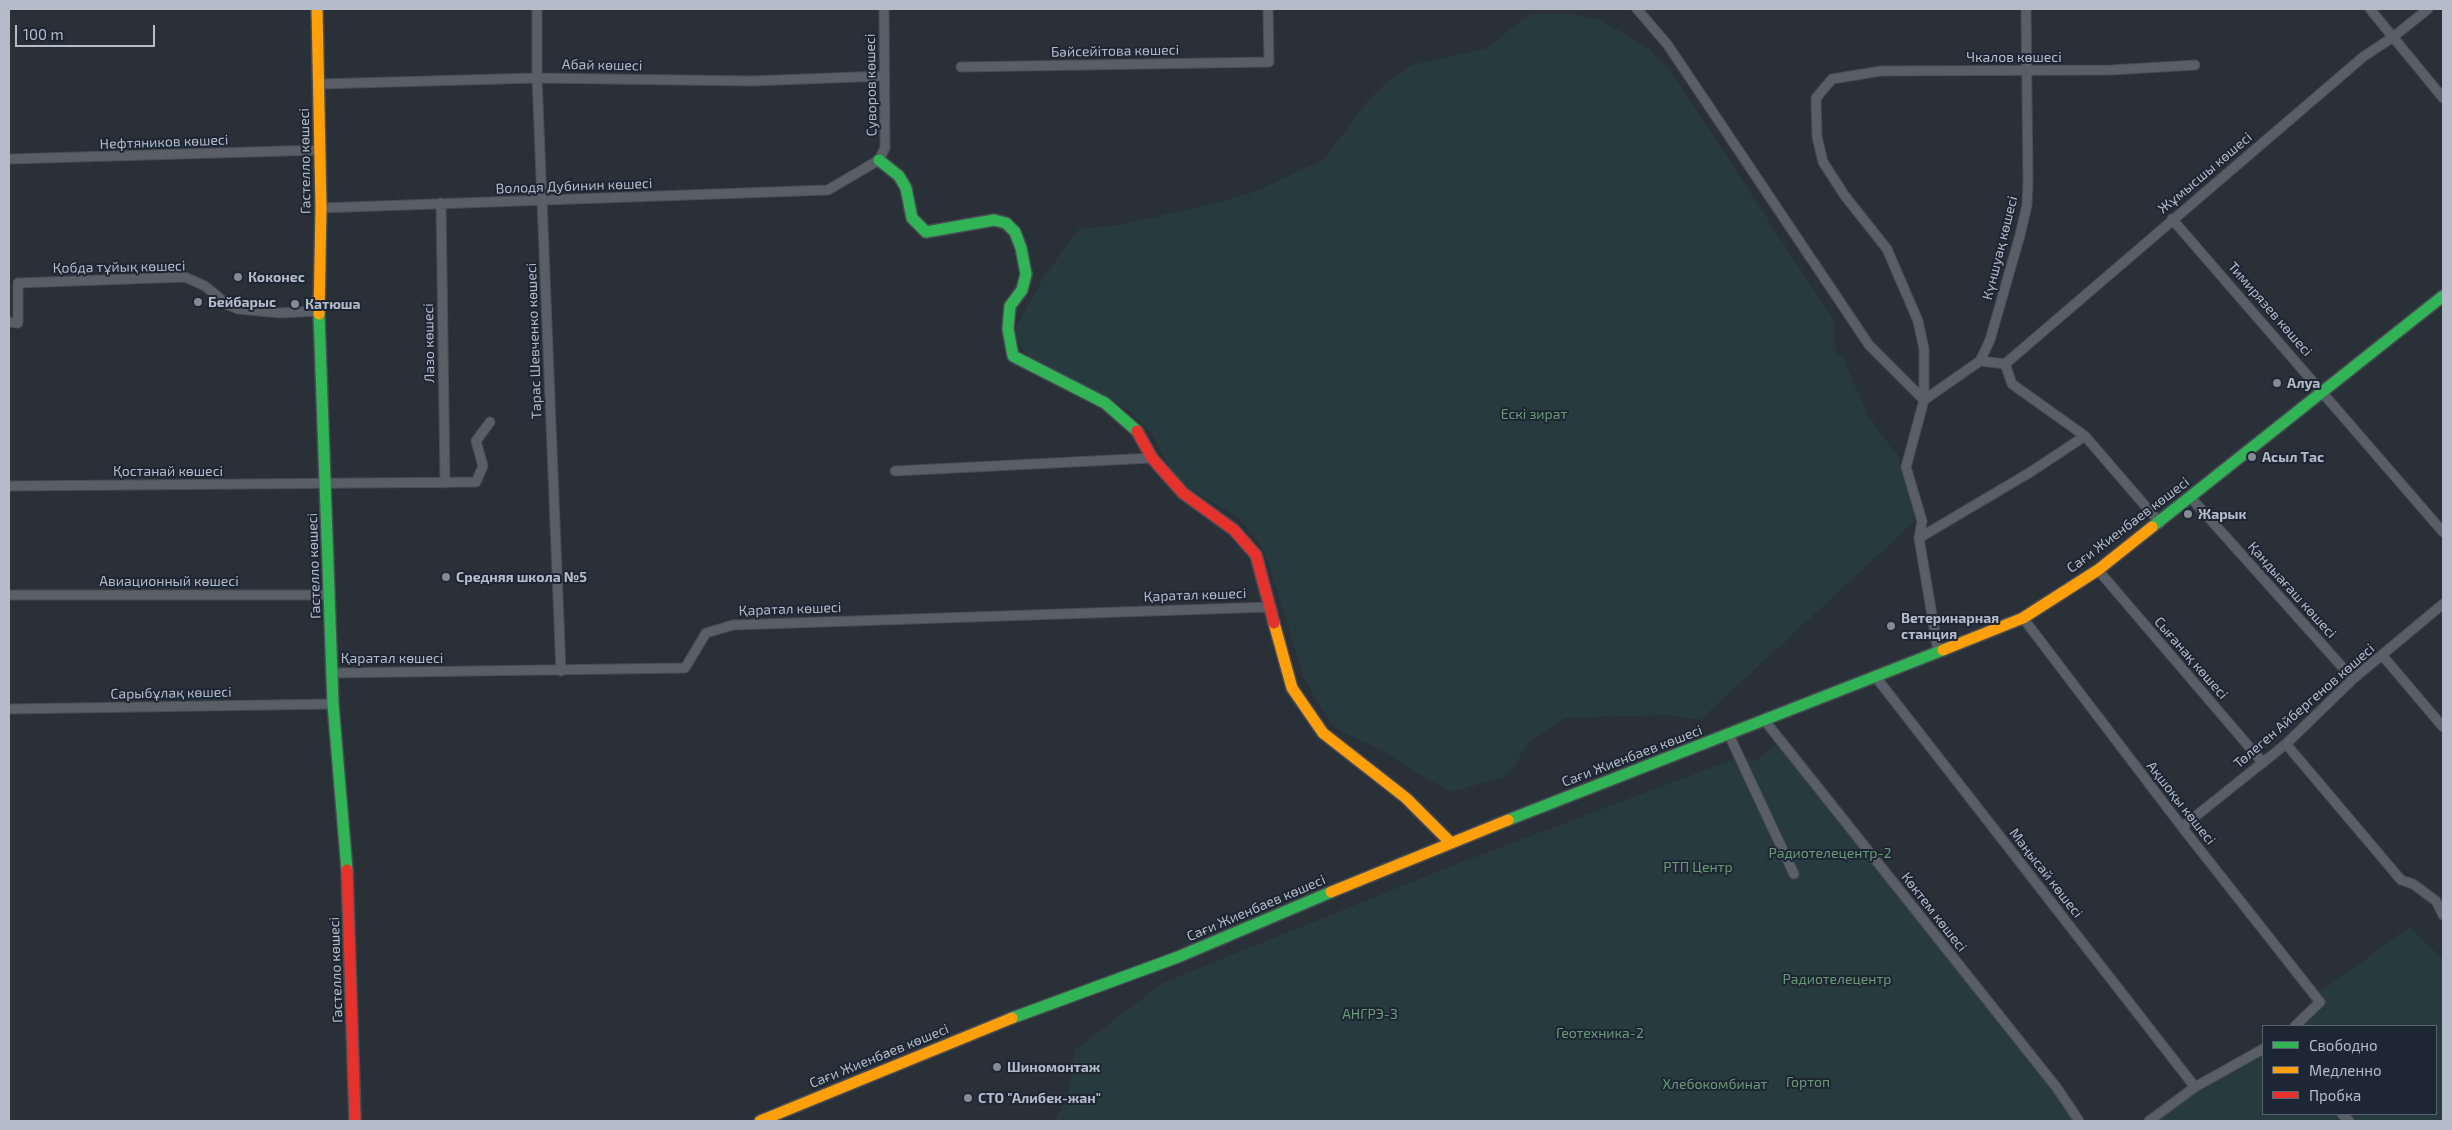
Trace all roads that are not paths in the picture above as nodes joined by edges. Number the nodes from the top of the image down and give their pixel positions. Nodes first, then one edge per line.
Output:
1 (317, 9) edge
2 (537, 9) edge
3 (884, 9) edge
4 (1268, 9) edge
5 (1637, 9) edge
6 (2026, 9) edge
7 (2370, 9) edge
8 (2428, 9) edge
9 (2393, 37) junction
10 (2195, 65) dead end
11 (961, 67) dead end
12 (2027, 71) junction
13 (884, 76) junction
14 (537, 78) junction
15 (319, 84) junction
16 (2443, 98) edge
17 (320, 150) junction
18 (9, 159) edge
19 (878, 160) junction
20 (542, 200) junction
21 (440, 203) junction
22 (321, 208) junction
23 (2172, 219) junction
24 (2443, 296) edge
25 (319, 311) junction
26 (9, 322) edge
27 (1980, 361) junction
28 (2005, 364) junction
29 (2323, 391) junction
30 (1924, 400) junction
31 (490, 422) dead end
32 (2085, 436) junction
33 (1152, 458) junction
34 (895, 471) dead end
35 (445, 483) junction
36 (326, 485) junction
37 (9, 486) edge
38 (2191, 498) junction
39 (2160, 523) junction
40 (2443, 532) edge
41 (1920, 538) junction
42 (2098, 570) junction
43 (9, 595) edge
44 (329, 595) junction
45 (2443, 604) edge
46 (1270, 607) junction
47 (2023, 618) junction
48 (1938, 651) junction
49 (2382, 655) junction
50 (561, 671) junction
51 (332, 673) junction
52 (1875, 676) junction
53 (2353, 679) junction
54 (334, 704) junction
55 (9, 709) edge
56 (1765, 721) junction
57 (2443, 727) edge
58 (1728, 735) junction
59 (2286, 744) junction
60 (2262, 763) junction
61 (2182, 827) junction
62 (1450, 842) junction
63 (1794, 874) dead end
64 (2443, 916) edge
65 (2296, 1025) edge
66 (2262, 1050) edge
67 (2195, 1087) junction
68 (355, 1121) edge
69 (760, 1121) edge
70 (2079, 1121) edge
71 (2149, 1121) edge

1 - 15 street, Гастелло көшесі
2 - 14 street, Тарас Шевченко көшесі
3 - 13 street, Суворов көшесі
4 - 11 street, Бәйсейітова көшесі
5 - 30 street
6 - 12 street, Күншуақ көшесі
7 - 9 street
8 - 9 street, Жұмысшы көшесі
9 - 16 street
9 - 23 street, Жұмысшы көшесі
10 - 12 street, Чкалов көшесі
12 - 27 street, Күншуақ көшесі
12 - 30 street, Чкалов көшесі
13 - 14 street, Абай көшесі
13 - 19 street, Суворов көшесі
14 - 15 street, Абай көшесі
14 - 20 street, Тарас Шевченко көшесі
15 - 17 street, Гастелло көшесі
17 - 18 street, Нефтяников көшесі
17 - 22 street, Гастелло көшесі
19 - 20 street, Володя Дубинин көшесі
19 - 33 street, Қаратал көшесі
20 - 21 street, Володя Дубинин көшесі
20 - 50 street, Тарас Шевченко көшесі
21 - 22 street, Володя Дубинин көшесі
21 - 35 street, Лазо көшесі
22 - 25 street, Гастелло көшесі
23 - 28 street, Жұмысшы көшесі
23 - 29 street, Тимирязев көшесі
24 - 29 street, Сағи Жиенбаев көшесі
25 - 26 street, Қобда тұйық көшесі
25 - 36 street, Гастелло көшесі
27 - 28 street
27 - 30 street
28 - 32 street
29 - 38 street, Сағи Жиенбаев көшесі
29 - 40 street, Тимирязев көшесі
30 - 41 street
31 - 35 street
32 - 39 street
32 - 41 street
33 - 34 street
33 - 46 street, Қаратал көшесі
35 - 36 street
36 - 37 street, Қостанай көшесі
36 - 44 street, Гастелло көшесі
38 - 39 street, Сағи Жиенбаев көшесі
38 - 53 street, Қандыағаш көшесі
39 - 42 street, Сағи Жиенбаев көшесі
41 - 48 street
42 - 47 street, Сағи Жиенбаев көшесі
42 - 60 street, Сығанақ көшесі
43 - 44 street, Авиационный көшесі
44 - 51 street, Гастелло көшесі
45 - 49 street, Төлеген Айбергенов көшесі
46 - 50 street, Қаратал көшесі
46 - 62 street, Қаратал көшесі
47 - 48 street, Сағи Жиенбаев көшесі
47 - 61 street, Ақшоқы көшесі
48 - 52 street, Сағи Жиенбаев көшесі
49 - 53 street, Төлеген Айбергенов көшесі
49 - 57 street
50 - 51 street, Қаратал көшесі
51 - 54 street, Гастелло көшесі
52 - 56 street, Сағи Жиенбаев көшесі
52 - 67 street, Маңысай көшесі
53 - 59 street, Төлеген Айбергенов көшесі
54 - 55 street, Сарыбұлақ көшесі
54 - 68 street, Гастелло көшесі
56 - 58 street, Сағи Жиенбаев көшесі
56 - 70 street, Көктем көшесі
58 - 62 street, Сағи Жиенбаев көшесі
58 - 63 street
59 - 60 street, Төлеген Айбергенов көшесі
59 - 64 street
60 - 61 street, Төлеген Айбергенов көшесі
61 - 65 street, Ақшоқы көшесі
62 - 69 street, Сағи Жиенбаев көшесі
66 - 67 street
67 - 71 street

